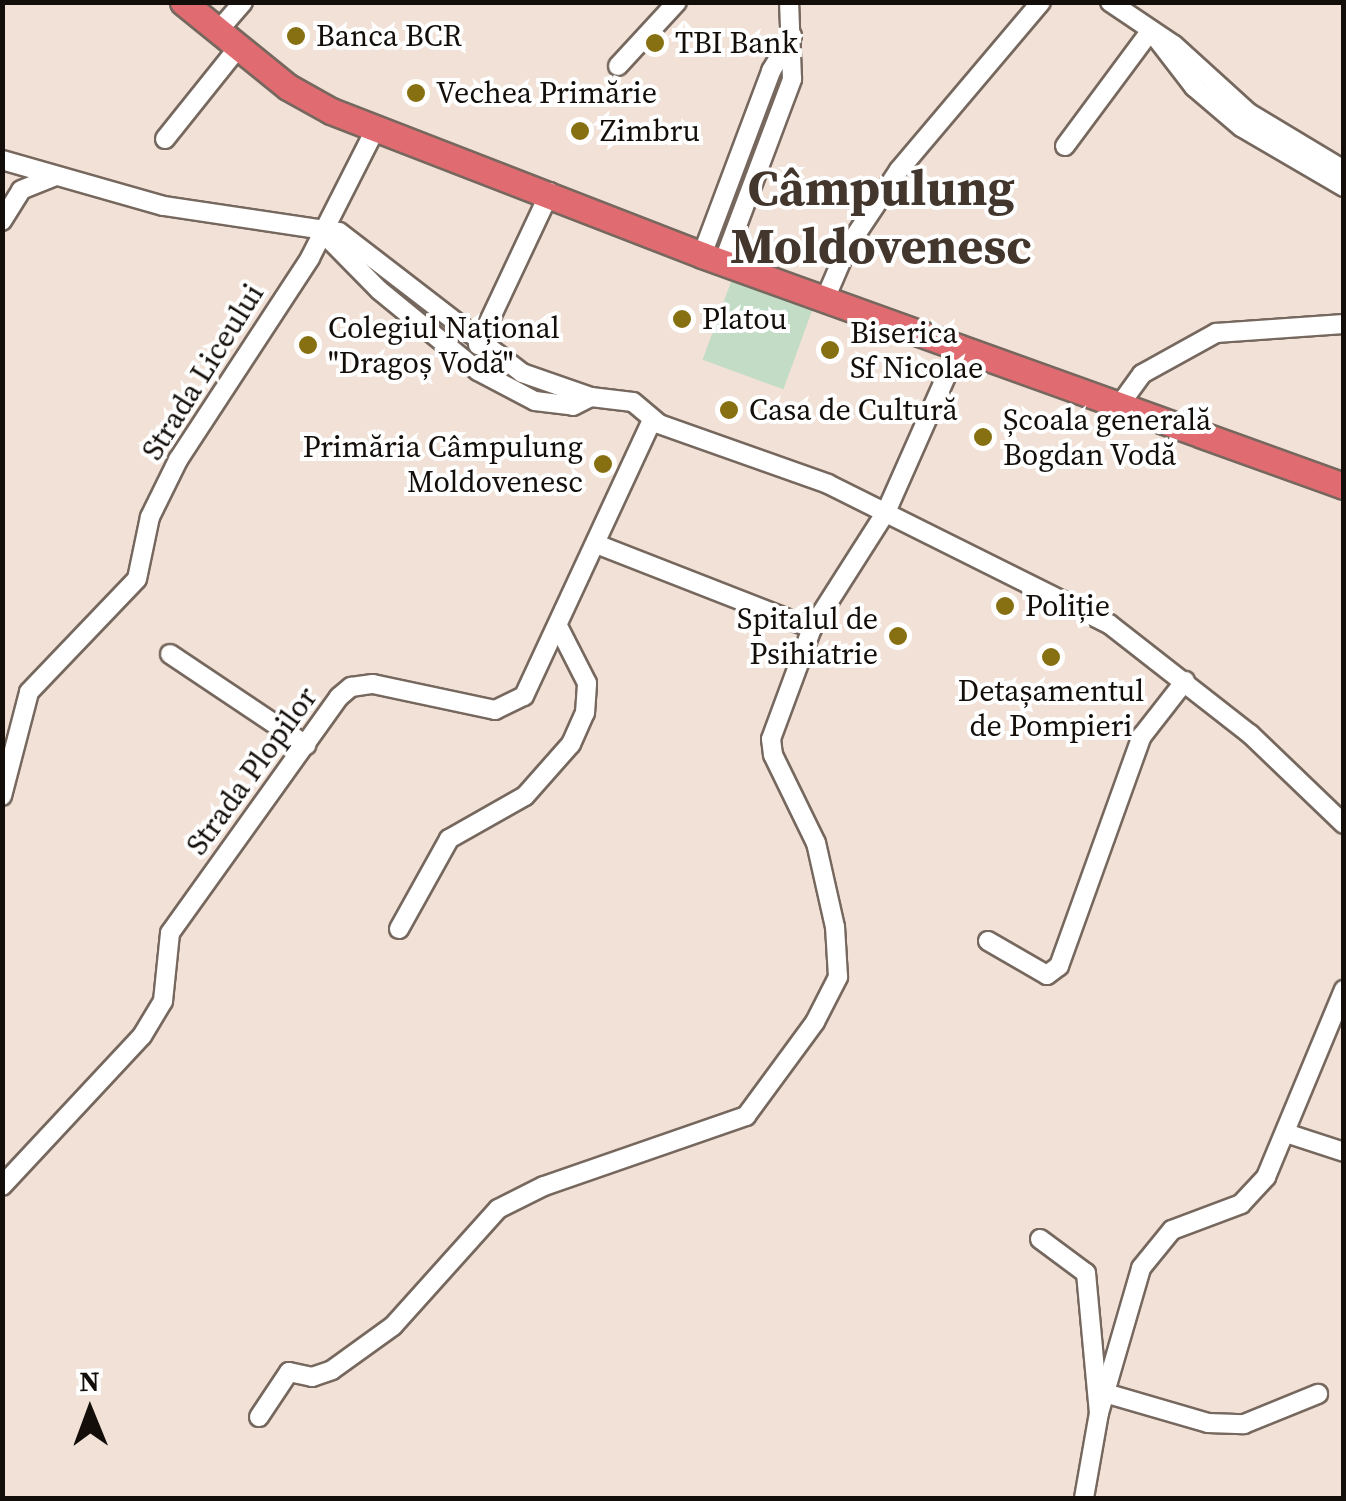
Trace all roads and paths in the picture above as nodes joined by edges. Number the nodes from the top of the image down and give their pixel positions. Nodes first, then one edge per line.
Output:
1 (183, 2) edge
2 (243, 2) edge
3 (677, 2) edge
4 (789, 2) edge
5 (1041, 2) edge
6 (1123, 5) edge
7 (1151, 30) junction
8 (218, 31) junction
9 (238, 48) junction
10 (618, 66) dead end
11 (376, 128) junction
12 (165, 138) dead end
13 (1065, 146) dead end
14 (2, 162) edge
15 (1344, 170) edge
16 (59, 177) junction
17 (1344, 187) edge
18 (550, 192) junction
19 (13, 199) junction
20 (2, 220) edge
21 (324, 232) junction
22 (713, 259) junction
23 (826, 297) junction
24 (1344, 324) edge
25 (478, 345) junction
26 (960, 346) junction
27 (591, 397) junction
28 (1121, 403) junction
29 (652, 420) junction
30 (1344, 486) edge
31 (886, 512) junction
32 (596, 544) junction
33 (558, 626) junction
34 (812, 628) junction
35 (170, 654) dead end
36 (1186, 681) junction
37 (306, 746) junction
38 (2, 796) edge
39 (1344, 824) edge
40 (399, 928) dead end
41 (988, 941) dead end
42 (1344, 990) edge
43 (1286, 1134) junction
44 (1344, 1152) edge
45 (2, 1186) edge
46 (1040, 1239) dead end
47 (1105, 1393) junction
48 (1318, 1394) dead end
49 (1099, 1413) junction
50 (259, 1417) dead end
51 (1084, 1498) edge

1 - 8 highway
2 - 8 street
3 - 10 street
4 - 22 street
5 - 23 street
6 - 7 street
7 - 13 street
7 - 15 street
7 - 17 street
8 - 9 highway
9 - 11 highway
9 - 12 street
11 - 18 highway
11 - 21 street, Strada Liceului
14 - 16 street
14 - 19 street
16 - 19 street
16 - 21 street
18 - 22 highway
18 - 25 street
19 - 20 street
21 - 25 street
21 - 27 street
21 - 38 street, Strada Liceului
22 - 23 highway
23 - 26 highway
24 - 28 street
25 - 27 street
26 - 28 highway
26 - 31 street
27 - 29 street
28 - 30 highway
29 - 31 street
29 - 32 street, Strada Plopilor
31 - 34 street
31 - 36 street
32 - 33 street, Strada Plopilor
32 - 34 street
33 - 37 street, Strada Plopilor
33 - 40 street
34 - 50 street
35 - 37 street
36 - 39 street
36 - 41 street
37 - 45 street, Strada Plopilor
42 - 43 street
43 - 44 street
43 - 47 street
46 - 49 street
47 - 48 street
47 - 49 street
49 - 51 street

